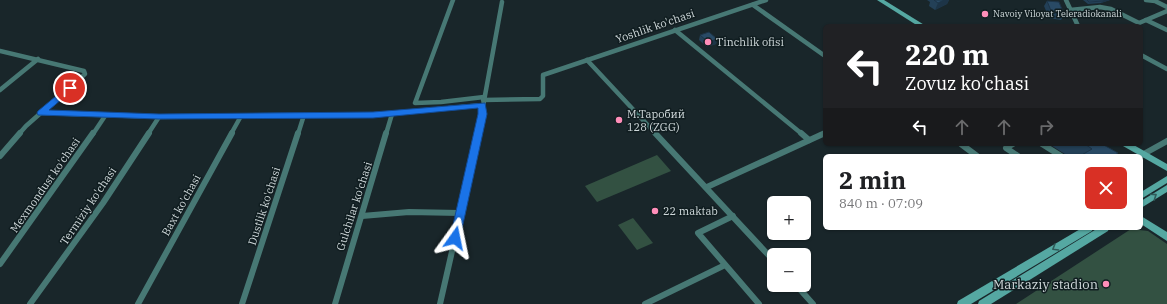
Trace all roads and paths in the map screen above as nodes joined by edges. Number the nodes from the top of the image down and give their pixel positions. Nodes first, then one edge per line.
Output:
1 (453, 0) edge
2 (766, 0) edge
3 (880, 0) edge
4 (885, 0) edge
5 (1066, 0) edge
6 (1146, 0) edge
7 (502, 2) dead end
8 (753, 5) junction
9 (1167, 7) edge
10 (1070, 10) junction
11 (1167, 11) edge
12 (1146, 20) junction
13 (920, 24) edge
14 (925, 24) edge
15 (1077, 24) edge
16 (675, 30) junction
17 (1167, 30) edge
18 (0, 51) edge
19 (823, 55) edge
20 (1143, 55) edge
21 (38, 59) junction
22 (587, 60) junction
23 (1167, 68) edge
24 (0, 90) edge
25 (483, 100) junction
26 (41, 113) junction
27 (392, 114) junction
28 (304, 115) junction
29 (105, 116) junction
30 (241, 116) junction
31 (159, 117) junction
32 (823, 134) edge
33 (809, 140) junction
34 (1167, 141) edge
35 (964, 146) edge
36 (1010, 146) edge
37 (1045, 146) edge
38 (1123, 146) edge
39 (1128, 146) edge
40 (974, 154) edge
41 (1015, 154) edge
42 (1058, 154) edge
43 (1137, 154) edge
44 (1138, 154) edge
45 (1143, 155) edge
46 (0, 156) edge
47 (1143, 157) edge
48 (1143, 157) edge
49 (1167, 168) edge
50 (1167, 173) edge
51 (1167, 179) edge
52 (707, 187) junction
53 (1167, 188) edge
54 (1143, 195) edge
55 (1143, 204) edge
56 (460, 213) junction
57 (1143, 215) edge
58 (362, 216) junction
59 (733, 216) junction
60 (1143, 221) edge
61 (1086, 231) edge
62 (1167, 231) edge
63 (1167, 237) edge
64 (767, 253) edge
65 (0, 264) edge
66 (725, 265) junction
67 (802, 292) edge
68 (30, 304) edge
69 (138, 304) edge
70 (242, 304) edge
71 (334, 304) edge
72 (440, 304) edge
73 (645, 304) edge
74 (759, 304) edge
75 (813, 304) edge
76 (962, 304) edge
77 (983, 304) edge

1 - 25 street
2 - 8 street, Yoshlik ko'chasi
3 - 13 street
4 - 14 street
5 - 10 street
6 - 9 street
7 - 25 street
8 - 16 street, Yoshlik ko'chasi
8 - 19 street
10 - 12 street
10 - 15 street
11 - 12 street
12 - 17 street
16 - 22 street, Yoshlik ko'chasi
16 - 33 street
18 - 21 street
20 - 23 street
21 - 24 street
21 - 26 street
22 - 25 street, Yoshlik ko'chasi
22 - 52 street
25 - 27 street
25 - 56 street
26 - 29 street
26 - 46 street
27 - 28 street
27 - 58 street, Gulchilar ko'chasi
28 - 30 street
28 - 70 street, Dustlik ko'chasi
29 - 31 street
29 - 65 street, Mexmondust ko'chasi
30 - 31 street
30 - 69 street, Baxt ko'chasi
31 - 68 street, Termiziy ko'chasi
32 - 33 street
33 - 52 street
34 - 45 street
35 - 40 street
36 - 41 street
37 - 42 street
38 - 43 street
39 - 44 street
47 - 49 street
48 - 50 street
51 - 54 street
52 - 59 street
55 -> 53 street
56 - 58 street
56 - 72 street
57 - 62 street
58 - 71 street, Gulchilar ko'chasi
59 - 64 street
59 - 66 street
60 - 63 street
61 -> 76 street
61 - 77 street
66 - 73 street
66 - 74 street
67 - 75 street

